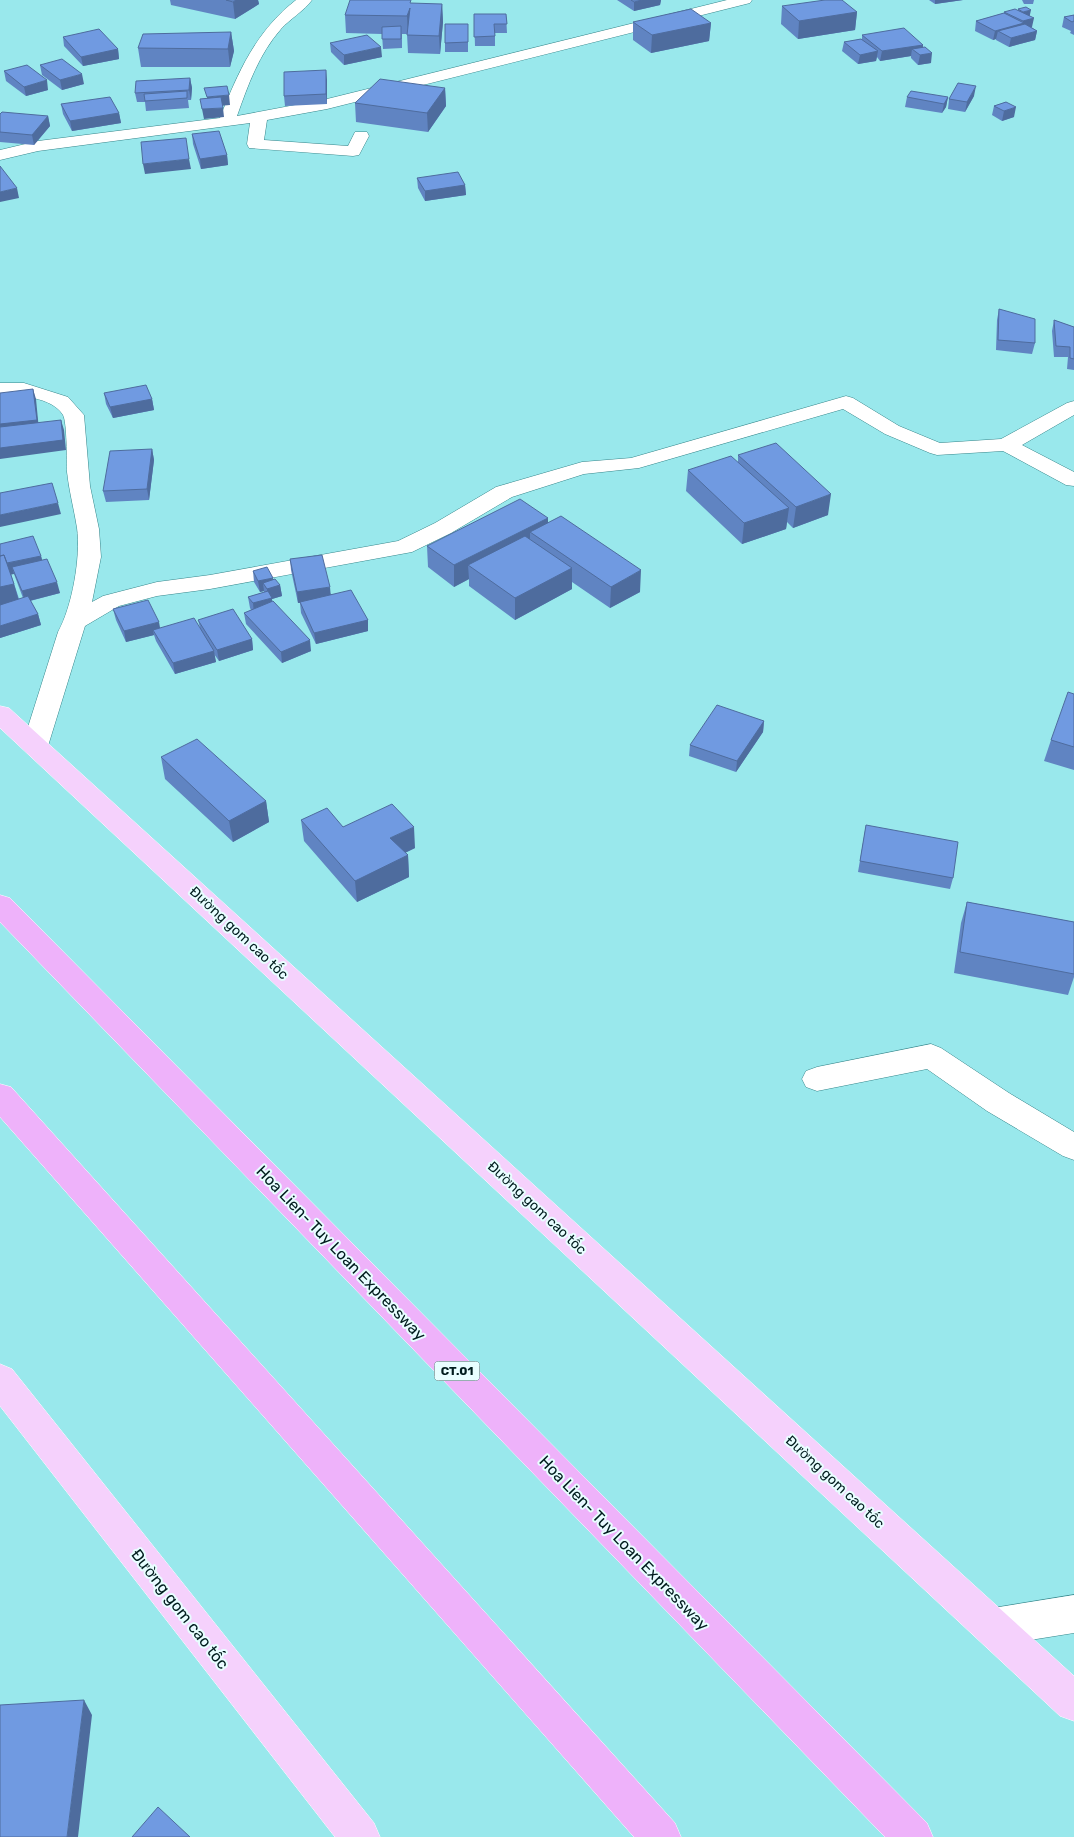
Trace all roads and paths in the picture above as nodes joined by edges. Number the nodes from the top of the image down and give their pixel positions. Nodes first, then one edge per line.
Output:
1 (305, 0) edge
2 (745, 0) edge
3 (259, 117) junction
4 (227, 122) junction
5 (361, 136) dead end
6 (0, 155) edge
7 (0, 389) edge
8 (1074, 407) edge
9 (1006, 445) junction
10 (1074, 480) edge
11 (76, 621) junction
12 (0, 714) edge
13 (35, 746) junction
14 (0, 905) edge
15 (817, 1080) dead end
16 (0, 1096) edge
17 (1074, 1147) edge
18 (0, 1380) edge
19 (1074, 1614) edge
20 (993, 1627) junction
21 (1074, 1702) edge
22 (360, 1837) edge
23 (661, 1837) edge
24 (913, 1837) edge

1 - 4 street
2 - 3 street
3 - 4 street
3 - 5 street
4 - 6 street
7 - 11 street
8 - 9 street
9 - 10 street
9 - 11 street
11 - 13 street
12 - 13 main road, Đường gom cao tốc
13 - 20 main road, Đường gom cao tốc
14 - 24 highway, Hoa Lien- Tuy Loan Expressway / CT.01
15 - 17 street
16 - 23 highway
18 - 22 main road, Đường gom cao tốc
19 - 20 street
20 - 21 main road, Đường gom cao tốc

